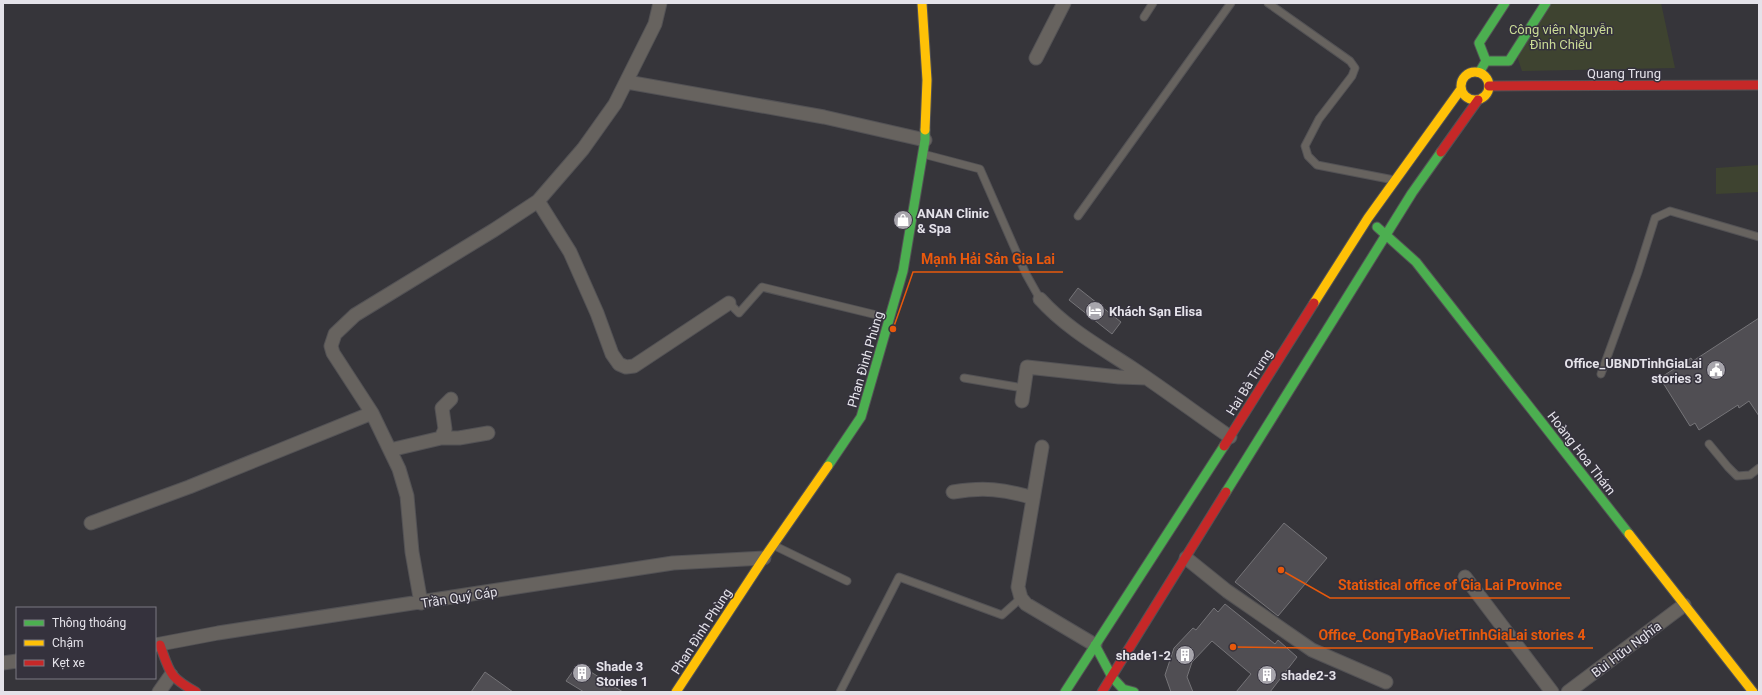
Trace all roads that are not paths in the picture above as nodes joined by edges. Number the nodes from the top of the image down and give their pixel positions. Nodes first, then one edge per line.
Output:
1 (660, 3) edge
2 (922, 3) edge
3 (1064, 3) edge
4 (1153, 3) edge
5 (1231, 3) edge
6 (1268, 3) edge
7 (1505, 3) edge
8 (1546, 3) edge
9 (1144, 17) dead end
10 (1036, 58) dead end
11 (1486, 61) junction
12 (1480, 73) junction
13 (627, 82) junction
14 (1759, 85) edge
15 (1489, 86) junction
16 (1461, 89) junction
17 (1478, 100) junction
18 (925, 140) junction
19 (922, 154) junction
20 (1403, 187) junction
21 (538, 201) junction
22 (1078, 216) dead end
23 (1368, 218) junction
24 (1386, 236) junction
25 (1759, 237) edge
26 (1040, 299) joint
27 (729, 303) joint
28 (890, 318) junction
29 (1601, 374) dead end
30 (964, 378) dead end
31 (1147, 378) junction
32 (1023, 388) junction
33 (451, 399) dead end
34 (1022, 401) dead end
35 (372, 413) junction
36 (488, 433) dead end
37 (1230, 437) junction
38 (441, 438) junction
39 (1709, 444) dead end
40 (1042, 447) dead end
41 (390, 450) junction
42 (1759, 468) edge
43 (953, 492) dead end
44 (1033, 498) junction
45 (91, 523) dead end
46 (773, 545) junction
47 (764, 558) junction
48 (1186, 558) junction
49 (1465, 577) dead end
50 (847, 581) dead end
51 (1021, 598) junction
52 (421, 603) junction
53 (1684, 605) junction
54 (157, 645) edge
55 (1095, 645) junction
56 (16, 661) edge
57 (3, 663) edge
58 (171, 675) junction
59 (1112, 677) junction
60 (1386, 682) dead end
61 (1123, 690) edge
62 (160, 692) edge
63 (196, 692) edge
64 (676, 692) edge
65 (840, 692) edge
66 (1065, 692) edge
67 (1102, 692) edge
68 (1134, 692) edge
69 (1552, 692) edge
70 (1568, 692) edge
71 (1753, 692) edge

1 - 13 street
2 - 18 street, Phan Đình Phùng
3 - 10 street
4 - 9 lane
5 - 22 lane
6 - 20 lane
7 - 11 street
8 - 11 street
11 - 12 street
12 - 15 street
12 - 16 street
13 - 18 street
13 - 21 street
14 - 15 street, Quang Trung
15 - 17 street
16 - 17 street
16 - 20 street, Hai Bà Trưng
17 - 20 street
18 - 19 street, Phan Đình Phùng
19 - 26 lane
19 - 28 street, Phan Đình Phùng
20 - 23 street, Hai Bà Trưng
20 - 24 street
21 - 27 street
21 - 35 street
23 - 24 street, Hoàng Hoa Thám
23 - 37 street, Hai Bà Trưng
24 - 48 street
24 - 53 street, Hoàng Hoa Thám
25 - 29 lane
26 - 31 street
27 - 28 lane
28 - 46 street, Phan Đình Phùng
30 - 32 lane
31 - 32 street
31 - 37 street
32 - 34 street
33 - 38 street
35 - 41 street
35 - 45 street
36 - 38 street
37 - 55 street, Hai Bà Trưng
38 - 41 street
39 - 42 lane
40 - 44 street
41 - 52 street
43 - 44 street
44 - 51 street
46 - 47 street, Phan Đình Phùng
46 - 50 lane
47 - 52 street, Trần Quý Cáp
47 - 64 street, Phan Đình Phùng
48 - 59 street
48 - 60 street
49 - 69 street
51 - 55 street
51 - 65 lane
52 - 54 street, Trần Quý Cáp
53 - 70 street, Bùi Hữu Nghĩa
53 - 71 street, Hoàng Hoa Thám
54 - 58 street
55 - 59 street
55 - 66 street, Hai Bà Trưng
56 - 57 street
58 - 62 street
58 - 63 street
59 - 61 street
59 - 67 street
61 - 68 street

